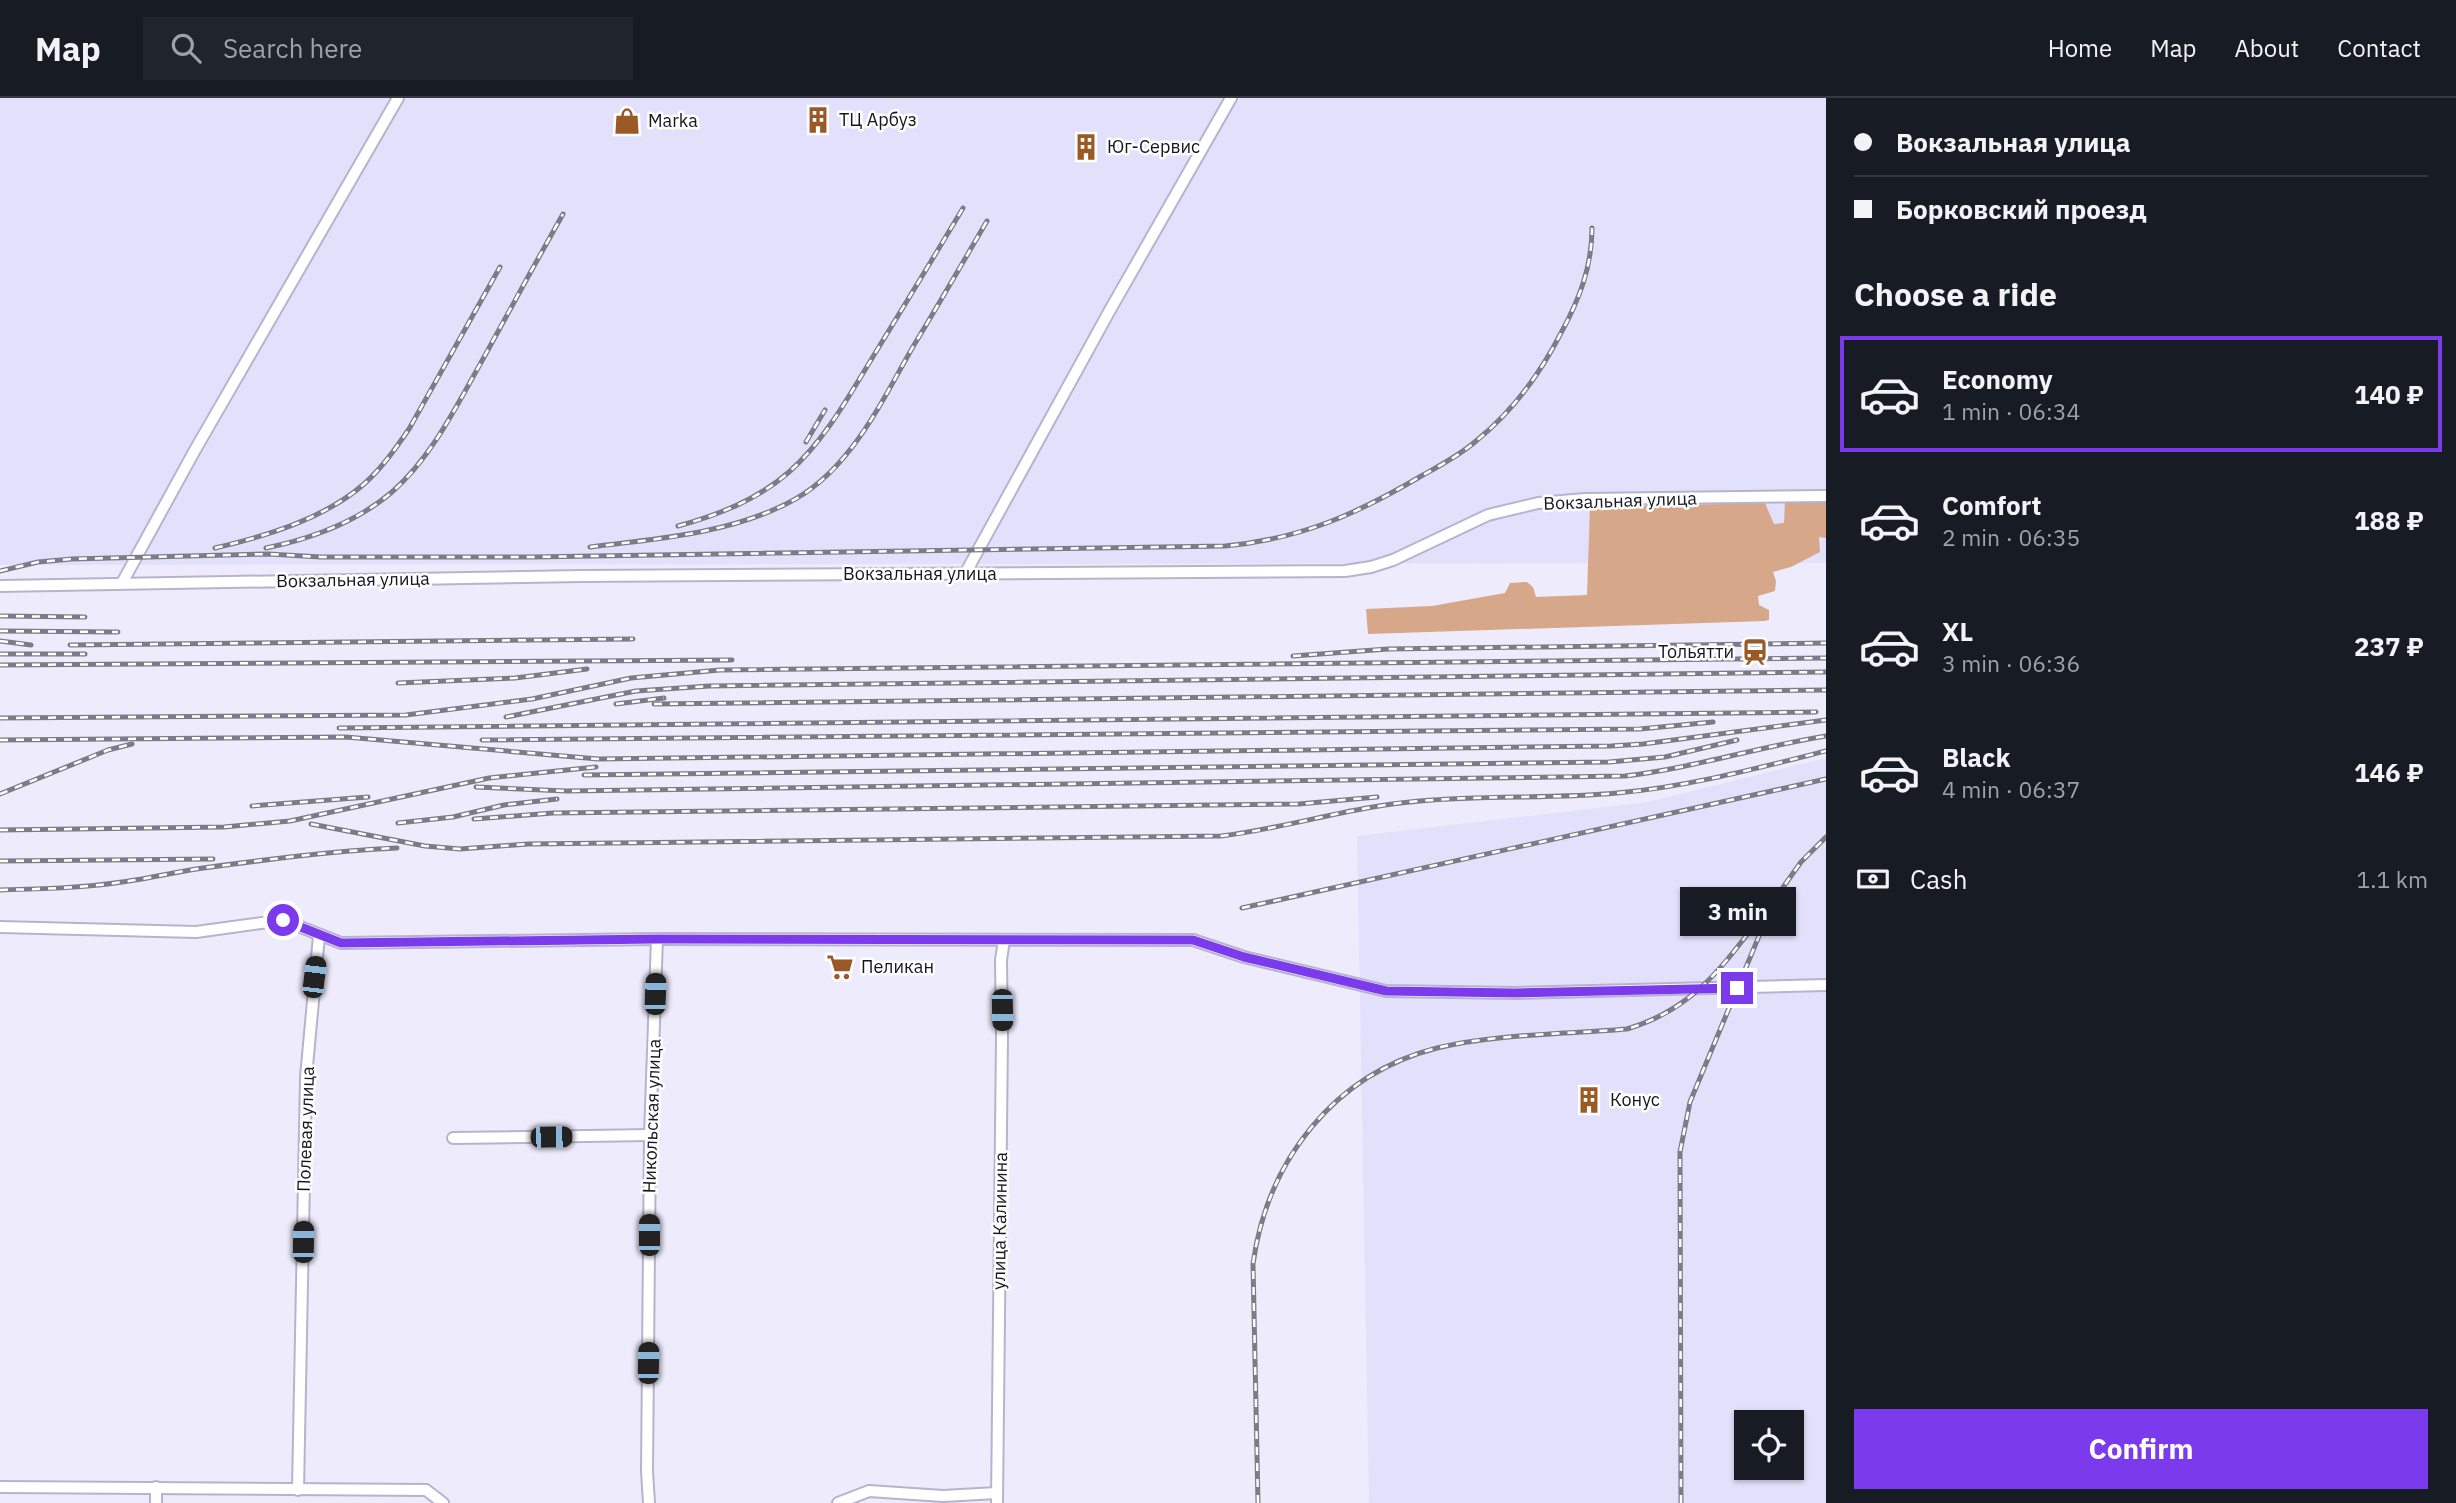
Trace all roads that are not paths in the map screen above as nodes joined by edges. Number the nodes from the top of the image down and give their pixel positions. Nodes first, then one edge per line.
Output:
1 (398, 98) edge
2 (1231, 98) edge
3 (1826, 496) edge
4 (965, 574) junction
5 (122, 583) junction
6 (0, 586) edge
7 (0, 928) edge
8 (319, 936) junction
9 (657, 939) junction
10 (1004, 940) junction
11 (1826, 985) edge
12 (650, 1135) junction
13 (453, 1138) dead end
14 (156, 1486) junction
15 (0, 1487) edge
16 (298, 1490) junction
17 (997, 1498) edge
18 (156, 1503) edge
19 (443, 1503) edge
20 (649, 1503) edge
21 (838, 1503) edge

1 - 5 street
2 - 4 street
3 - 4 street, Вокзальная улица
4 - 5 street, Вокзальная улица
5 - 6 street, Вокзальная улица
7 - 8 street
8 - 9 street
8 - 16 street, Полевая улица
9 - 10 street
9 - 12 street, Никольская улица
10 - 11 street
10 - 17 street, улица Калинина
12 - 13 street
12 - 20 street, Никольская улица
14 - 15 street
14 - 16 street
14 - 18 street
16 - 19 street
17 - 21 street

